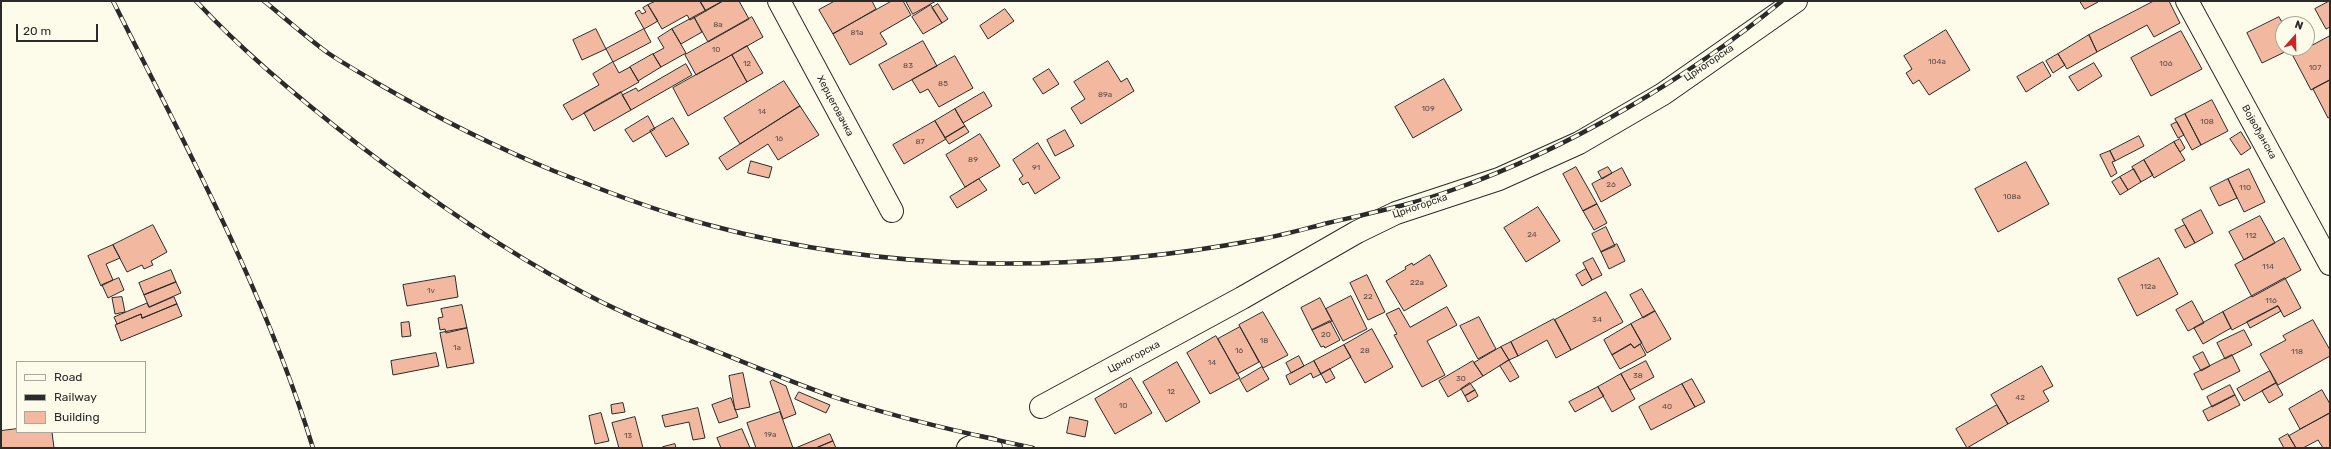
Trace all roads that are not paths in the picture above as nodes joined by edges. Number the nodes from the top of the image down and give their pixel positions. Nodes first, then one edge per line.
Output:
1 (779, 1) edge
2 (1796, 1) edge
3 (2187, 1) edge
4 (892, 211) dead end
5 (2330, 264) edge
6 (1041, 407) dead end

1 - 4 street, Херцеговачка
2 - 6 street, Црногорска
3 - 5 street, Војвођанска

